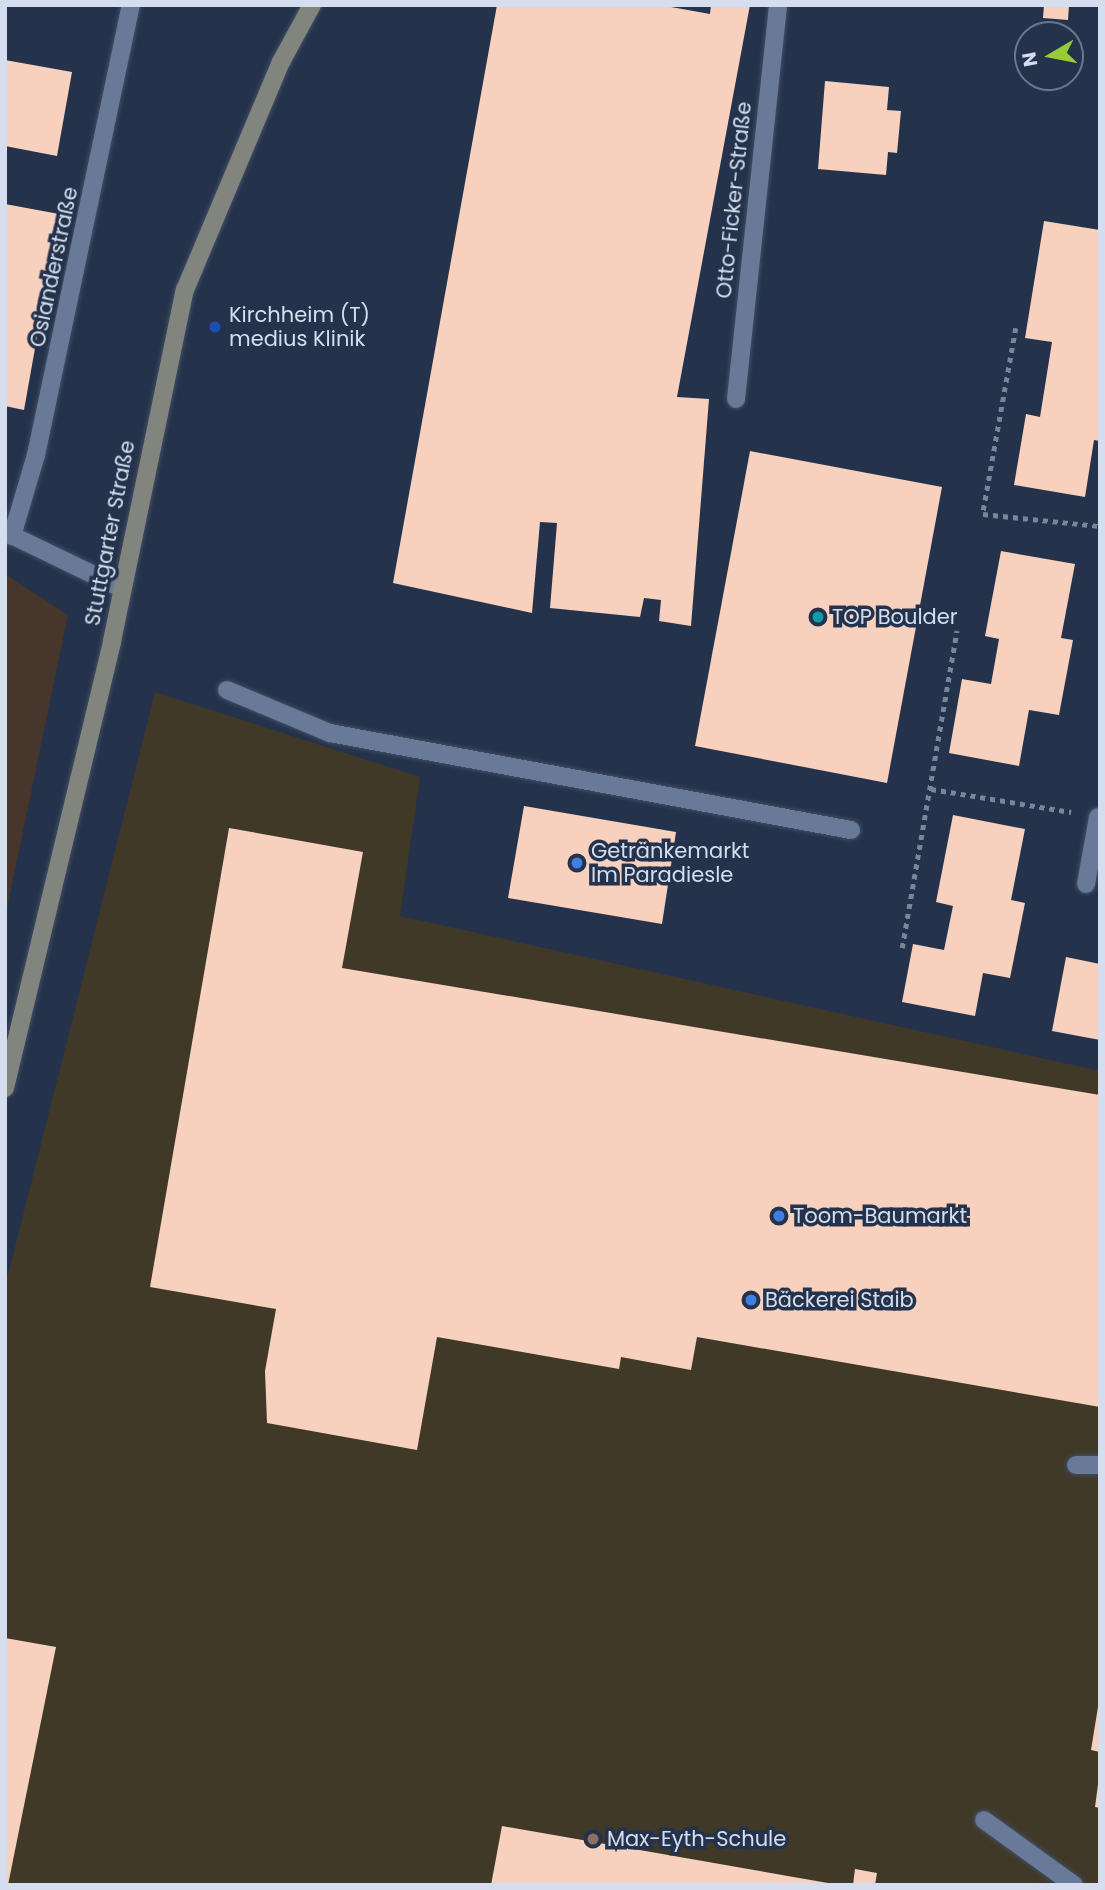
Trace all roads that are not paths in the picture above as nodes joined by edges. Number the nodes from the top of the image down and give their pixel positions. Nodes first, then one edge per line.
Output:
1 (131, 5) edge
2 (312, 5) edge
3 (778, 5) edge
4 (736, 400) dead end
5 (8, 534) edge
6 (121, 588) junction
7 (227, 690) dead end
8 (1099, 813) edge
9 (851, 830) dead end
10 (1086, 884) dead end
11 (5, 1088) edge
12 (1076, 1465) dead end
13 (1100, 1465) edge
14 (985, 1820) dead end
15 (1074, 1885) edge

1 - 5 street, Osianderstraße
2 - 6 main road, Stuttgarter Straße
3 - 4 street, Otto-Ficker-Straße
5 - 6 street
6 - 11 main road, Stuttgarter Straße
7 - 9 street
8 - 10 street
12 - 13 street
14 - 15 street

